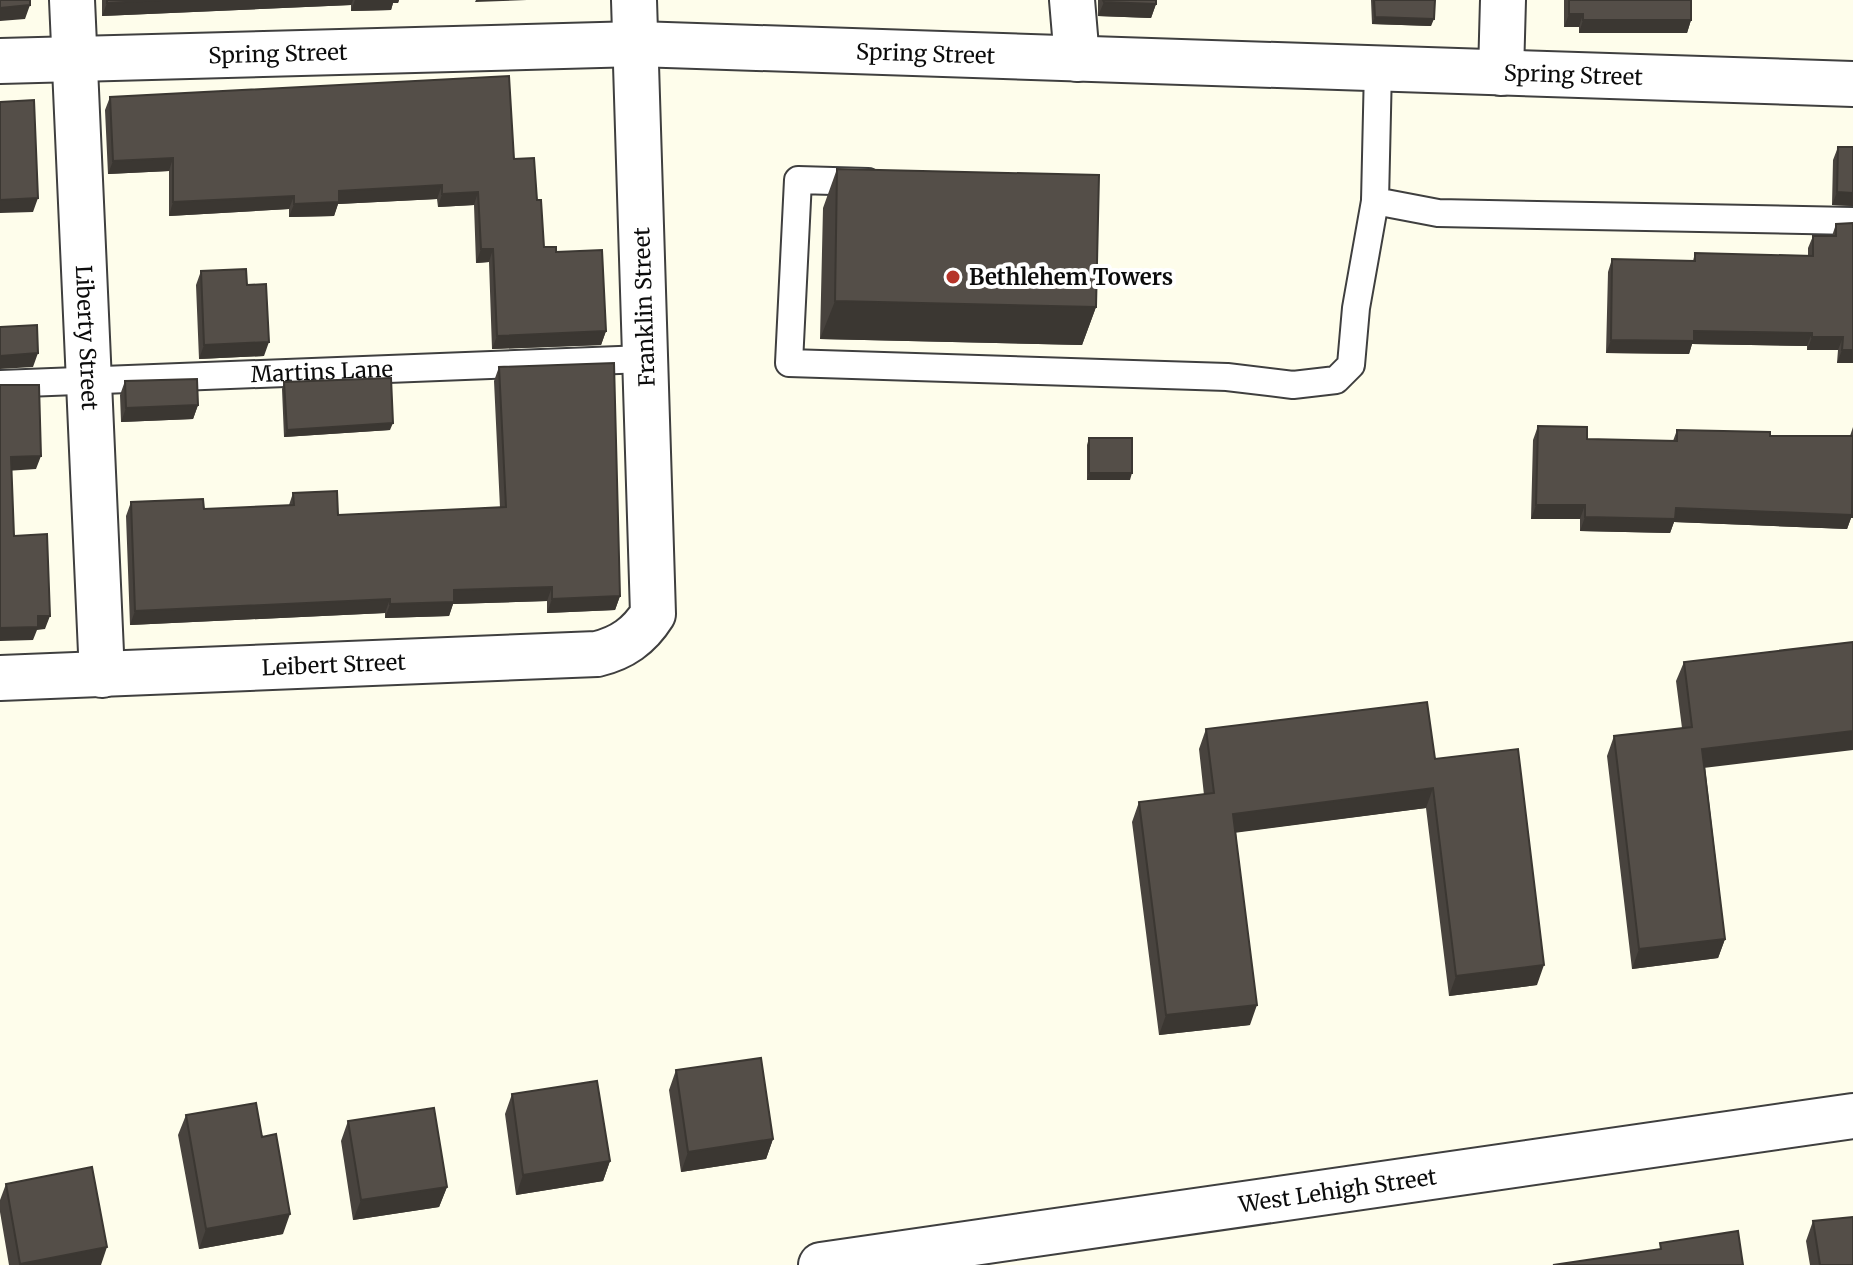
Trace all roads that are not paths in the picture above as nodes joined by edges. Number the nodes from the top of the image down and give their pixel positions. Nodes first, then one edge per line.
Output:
1 (72, 0) edge
2 (634, 0) edge
3 (1072, 0) edge
4 (1503, 0) edge
5 (637, 44) junction
6 (75, 57) junction
7 (1077, 59) junction
8 (0, 61) edge
9 (1378, 68) junction
10 (1501, 73) junction
11 (1853, 84) edge
12 (889, 182) edge
13 (1375, 201) junction
14 (1853, 221) edge
15 (645, 359) junction
16 (90, 381) junction
17 (0, 384) edge
18 (653, 614) joint
19 (102, 675) junction
20 (0, 678) edge
21 (1853, 1116) edge
22 (959, 1254) edge
23 (821, 1265) edge

1 - 6 street, Liberty Street
2 - 5 street, Franklin Street
3 - 7 street
4 - 10 street
5 - 6 street, Spring Street
5 - 7 street, Spring Street
5 - 15 street, Franklin Street
6 - 8 street, Spring Street
6 - 16 street, Liberty Street
7 - 9 street, Spring Street
9 - 10 street, Spring Street
9 - 13 lane
10 - 11 street, Spring Street
12 - 13 lane
13 - 14 lane
15 - 16 lane, Martins Lane
15 - 18 street, Franklin Street
16 - 17 lane, Martins Lane
16 - 19 street, Liberty Street
18 - 19 street, Leibert Street
19 - 20 street, Leibert Street
21 - 22 street, West Lehigh Street
22 - 23 street, West Lehigh Street

